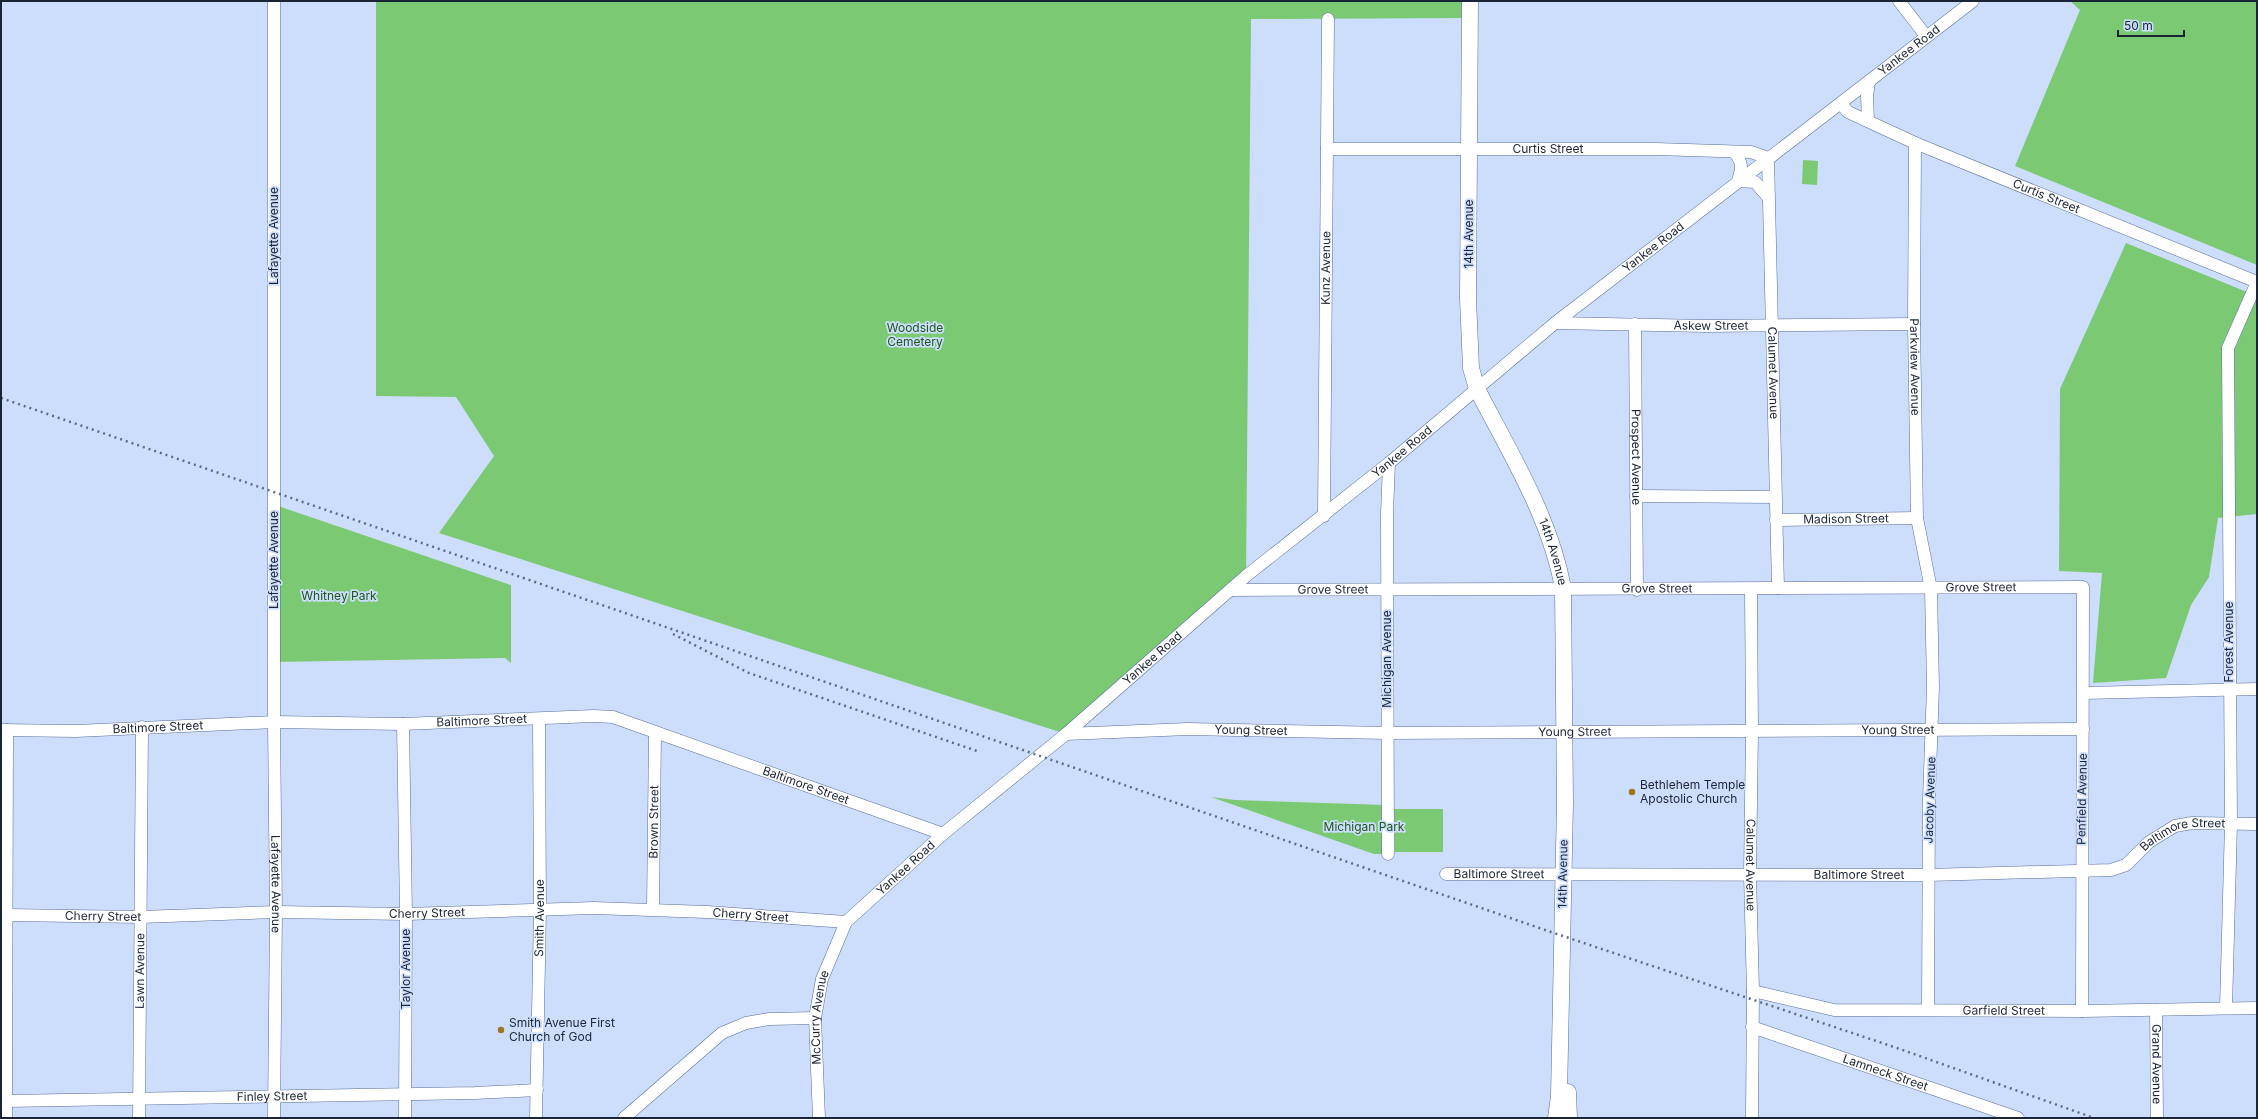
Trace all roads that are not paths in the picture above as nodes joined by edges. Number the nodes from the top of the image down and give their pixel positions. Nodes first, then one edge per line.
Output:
1 (274, 1) edge
2 (1470, 1) edge
3 (1899, 1) edge
4 (1973, 1) edge
5 (1328, 19) dead end
6 (1926, 36) junction
7 (1869, 82) junction
8 (1841, 104) junction
9 (1868, 121) junction
10 (1916, 143) junction
11 (1327, 149) junction
12 (1469, 149) junction
13 (1734, 152) junction
14 (1768, 158) junction
15 (1738, 181) junction
16 (1768, 198) junction
17 (2257, 282) edge
18 (1555, 323) junction
19 (1635, 324) junction
20 (1914, 324) junction
21 (1772, 326) junction
22 (1477, 390) junction
23 (1389, 463) junction
24 (1636, 496) junction
25 (1775, 497) junction
26 (1324, 516) junction
27 (1917, 518) junction
28 (1776, 520) junction
29 (2083, 587) joint
30 (1563, 588) junction
31 (1778, 588) junction
32 (1751, 589) junction
33 (1931, 589) junction
34 (1231, 590) junction
35 (1388, 590) junction
36 (1637, 590) junction
37 (2229, 689) junction
38 (2257, 689) edge
39 (2084, 693) junction
40 (539, 719) junction
41 (274, 722) junction
42 (403, 724) junction
43 (142, 727) junction
44 (1933, 728) junction
45 (2083, 729) junction
46 (4, 730) edge
47 (1565, 731) junction
48 (1752, 732) junction
49 (1387, 733) junction
50 (655, 734) junction
51 (1066, 734) junction
52 (2231, 824) junction
53 (2257, 824) edge
54 (943, 834) junction
55 (1388, 854) dead end
56 (2082, 871) junction
57 (1563, 873) junction
58 (1446, 874) dead end
59 (1750, 874) junction
60 (1928, 875) junction
61 (653, 909) junction
62 (540, 910) junction
63 (276, 912) junction
64 (406, 914) junction
65 (8, 915) junction
66 (141, 917) junction
67 (846, 922) junction
68 (1753, 991) junction
69 (2226, 1008) junction
70 (2257, 1008) edge
71 (1928, 1010) junction
72 (2156, 1010) junction
73 (2082, 1012) junction
74 (815, 1018) junction
75 (1752, 1027) junction
76 (537, 1090) junction
77 (406, 1094) junction
78 (274, 1096) junction
79 (139, 1099) junction
80 (6, 1101) junction
81 (820, 1117) edge
82 (1558, 1117) edge
83 (6, 1118) edge
84 (139, 1118) edge
85 (274, 1118) edge
86 (405, 1118) edge
87 (536, 1118) edge
88 (624, 1118) edge
89 (1752, 1118) edge
90 (2018, 1118) edge
91 (2157, 1118) edge

1 - 41 street, Lafayette Avenue
2 - 12 main road, 14th Avenue
3 - 6 street
4 - 6 street, Yankee Road
5 - 11 street, Kunz Avenue
6 - 7 street, Yankee Road
7 - 8 street, Yankee Road
7 - 9 street
8 - 9 street, Curtis Street
8 - 14 street, Yankee Road
9 - 10 street, Curtis Street
10 - 17 street, Curtis Street
10 - 20 street, Parkview Avenue
11 - 12 street, Curtis Street
11 - 26 street, Kunz Avenue
12 - 13 street, Curtis Street
12 - 22 main road, 14th Avenue
13 - 14 street, Curtis Street
13 - 15 street
14 - 15 street, Yankee Road
14 - 16 street, Calumet Avenue
15 - 16 street
15 - 18 street, Yankee Road
16 - 21 street, Calumet Avenue
17 - 37 street, Forest Avenue
18 - 19 street, Askew Street
18 - 22 street, Yankee Road
19 - 21 street, Askew Street
19 - 24 street, Prospect Avenue
20 - 21 street, Askew Street
20 - 27 street, Parkview Avenue
21 - 25 street, Calumet Avenue
22 - 23 street, Yankee Road
22 - 30 main road, 14th Avenue
23 - 26 street, Yankee Road
23 - 35 street, Michigan Avenue
24 - 25 street
24 - 36 street, Prospect Avenue
25 - 28 street, Calumet Avenue
26 - 34 street, Yankee Road
27 - 28 street, Madison Street
27 - 33 street, Parkview Avenue
28 - 31 street, Calumet Avenue
29 - 33 street, Grove Street
29 - 39 street, Penfield Avenue
30 - 35 street, Grove Street
30 - 36 street, Grove Street
30 - 47 main road, 14th Avenue
31 - 32 street, Grove Street
31 - 33 street, Grove Street
32 - 36 street, Grove Street
32 - 48 street, Calumet Avenue
33 - 44 street, Jacoby Avenue
34 - 35 street, Grove Street
34 - 51 street, Yankee Road
35 - 49 street, Michigan Avenue
37 - 38 street
37 - 39 street
37 - 52 street, Forest Avenue
39 - 45 street, Penfield Avenue
40 - 42 street, Baltimore Street
40 - 50 street, Baltimore Street
40 - 62 street, Smith Avenue
41 - 42 street, Baltimore Street
41 - 43 street, Baltimore Street
41 - 63 street, Lafayette Avenue
42 - 64 street, Taylor Avenue
43 - 46 street, Baltimore Street
43 - 66 street, Lawn Avenue
44 - 45 street, Young Street
44 - 48 street, Young Street
44 - 60 street, Jacoby Avenue
45 - 56 street, Penfield Avenue
46 - 65 street
47 - 48 street, Young Street
47 - 49 street, Young Street
47 - 57 main road, 14th Avenue
48 - 59 street, Calumet Avenue
49 - 51 street, Young Street
49 - 55 street, Michigan Avenue
50 - 54 street, Baltimore Street
50 - 61 street, Brown Street
51 - 54 street, Yankee Road
52 - 53 street, Baltimore Street
52 - 56 street, Baltimore Street
52 - 69 street, Forest Avenue
54 - 67 street, Yankee Road
56 - 60 street, Baltimore Street
56 - 73 street, Penfield Avenue
57 - 58 street, Baltimore Street
57 - 59 street, Baltimore Street
57 - 82 main road, 14th Avenue
59 - 60 street, Baltimore Street
59 - 68 street, Calumet Avenue
60 - 71 street, Jacoby Avenue
61 - 62 street, Cherry Street
61 - 67 street, Cherry Street
62 - 64 street, Cherry Street
62 - 76 street, Smith Avenue
63 - 64 street, Cherry Street
63 - 66 street, Cherry Street
63 - 78 street, Lafayette Avenue
64 - 77 street, Taylor Avenue
65 - 66 street, Cherry Street
65 - 80 street
66 - 79 street, Lawn Avenue
67 - 74 street, McCurry Avenue
68 - 71 street, Garfield Street
68 - 75 street, Calumet Avenue
69 - 70 street, Garfield Street
69 - 72 street, Garfield Street
71 - 73 street, Garfield Street
72 - 73 street, Garfield Street
72 - 91 street, Grand Avenue
74 - 81 street, McCurry Avenue
74 - 88 street
75 - 89 street, Calumet Avenue
75 - 90 street, Lamneck Street
76 - 77 street, Finley Street
76 - 87 street, Smith Avenue
77 - 78 street, Finley Street
77 - 86 street, Taylor Avenue
78 - 79 street, Finley Street
78 - 85 street, Lafayette Avenue
79 - 80 street, Finley Street
79 - 84 street, Lawn Avenue
80 - 83 street

